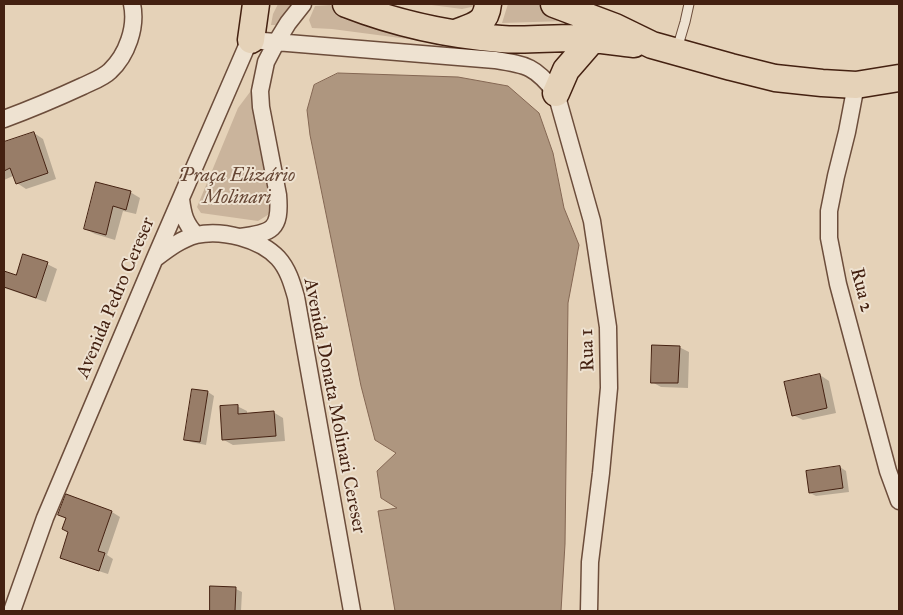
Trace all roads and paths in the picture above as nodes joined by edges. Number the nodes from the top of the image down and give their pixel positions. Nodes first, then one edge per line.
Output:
1 (132, 4) edge
2 (256, 4) edge
3 (264, 4) edge
4 (303, 4) edge
5 (346, 4) edge
6 (488, 4) edge
7 (554, 4) edge
8 (689, 4) edge
9 (455, 33) junction
10 (251, 40) junction
11 (592, 40) junction
12 (276, 41) junction
13 (664, 49) junction
14 (899, 78) edge
15 (856, 85) junction
16 (556, 93) junction
17 (4, 119) edge
18 (180, 199) junction
19 (196, 235) junction
20 (240, 236) junction
21 (155, 258) junction
22 (899, 501) edge
23 (12, 611) edge
24 (352, 611) edge
25 (589, 611) edge

1 - 17 street
2 - 10 main road
3 - 10 street, Avenida Pedro Cereser
4 - 12 street
5 - 9 main road
6 - 9 main road
7 - 13 main road
8 - 13 lane
9 - 11 main road
10 - 12 street
10 - 18 street, Avenida Pedro Cereser
11 - 13 main road
11 - 16 main road
12 - 16 street
12 - 20 street
13 - 15 main road
14 - 15 main road
15 - 22 street, Rua 2
16 - 25 street, Rua 1
18 - 19 street
18 - 21 street, Avenida Pedro Cereser
19 - 20 street
19 - 21 street
20 - 24 street, Avenida Donata Molinari Cereser
21 - 23 street, Avenida Pedro Cereser

